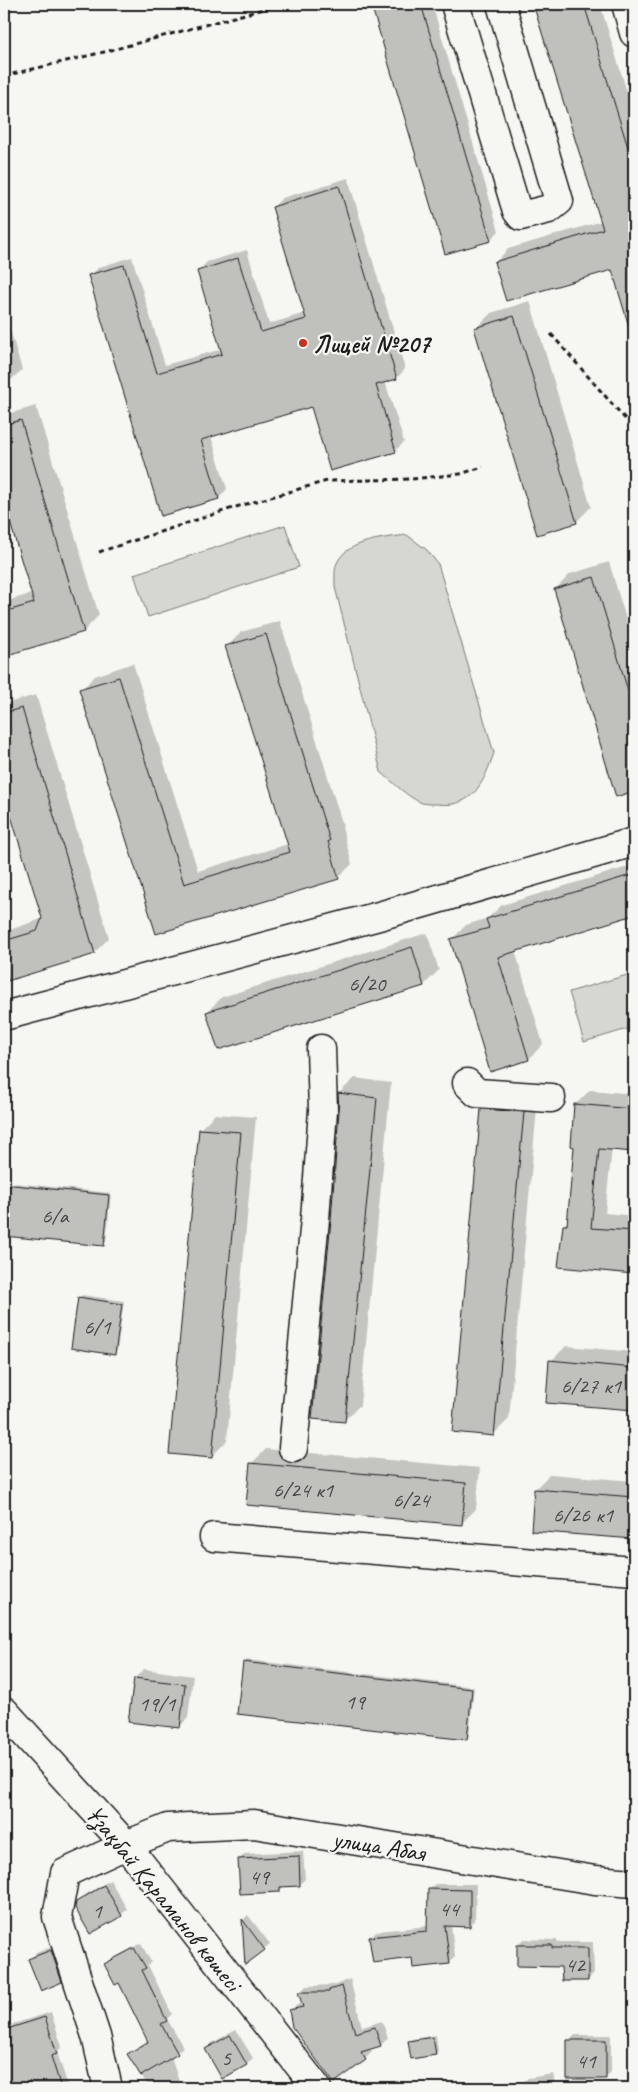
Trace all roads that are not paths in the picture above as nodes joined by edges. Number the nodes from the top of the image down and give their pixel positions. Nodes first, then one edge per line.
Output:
1 (458, 4) edge
2 (501, 4) edge
3 (626, 4) edge
4 (634, 33) edge
5 (634, 842) edge
6 (4, 1016) edge
7 (321, 1049) dead end
8 (467, 1083) dead end
9 (552, 1098) dead end
10 (293, 1448) dead end
11 (214, 1537) dead end
12 (634, 1571) edge
13 (4, 1711) edge
14 (126, 1845) junction
15 (634, 1884) edge
16 (108, 2088) edge
17 (317, 2088) edge

1 - 2 street
3 - 4 street
5 - 6 street
7 - 10 street
8 - 9 street
11 - 12 street
13 - 14 street, Ұзақбай Қараманов көшесі
14 - 15 street, улица Абая
14 - 16 street, улица Абая
14 - 17 street, Ұзақбай Қараманов көшесі

